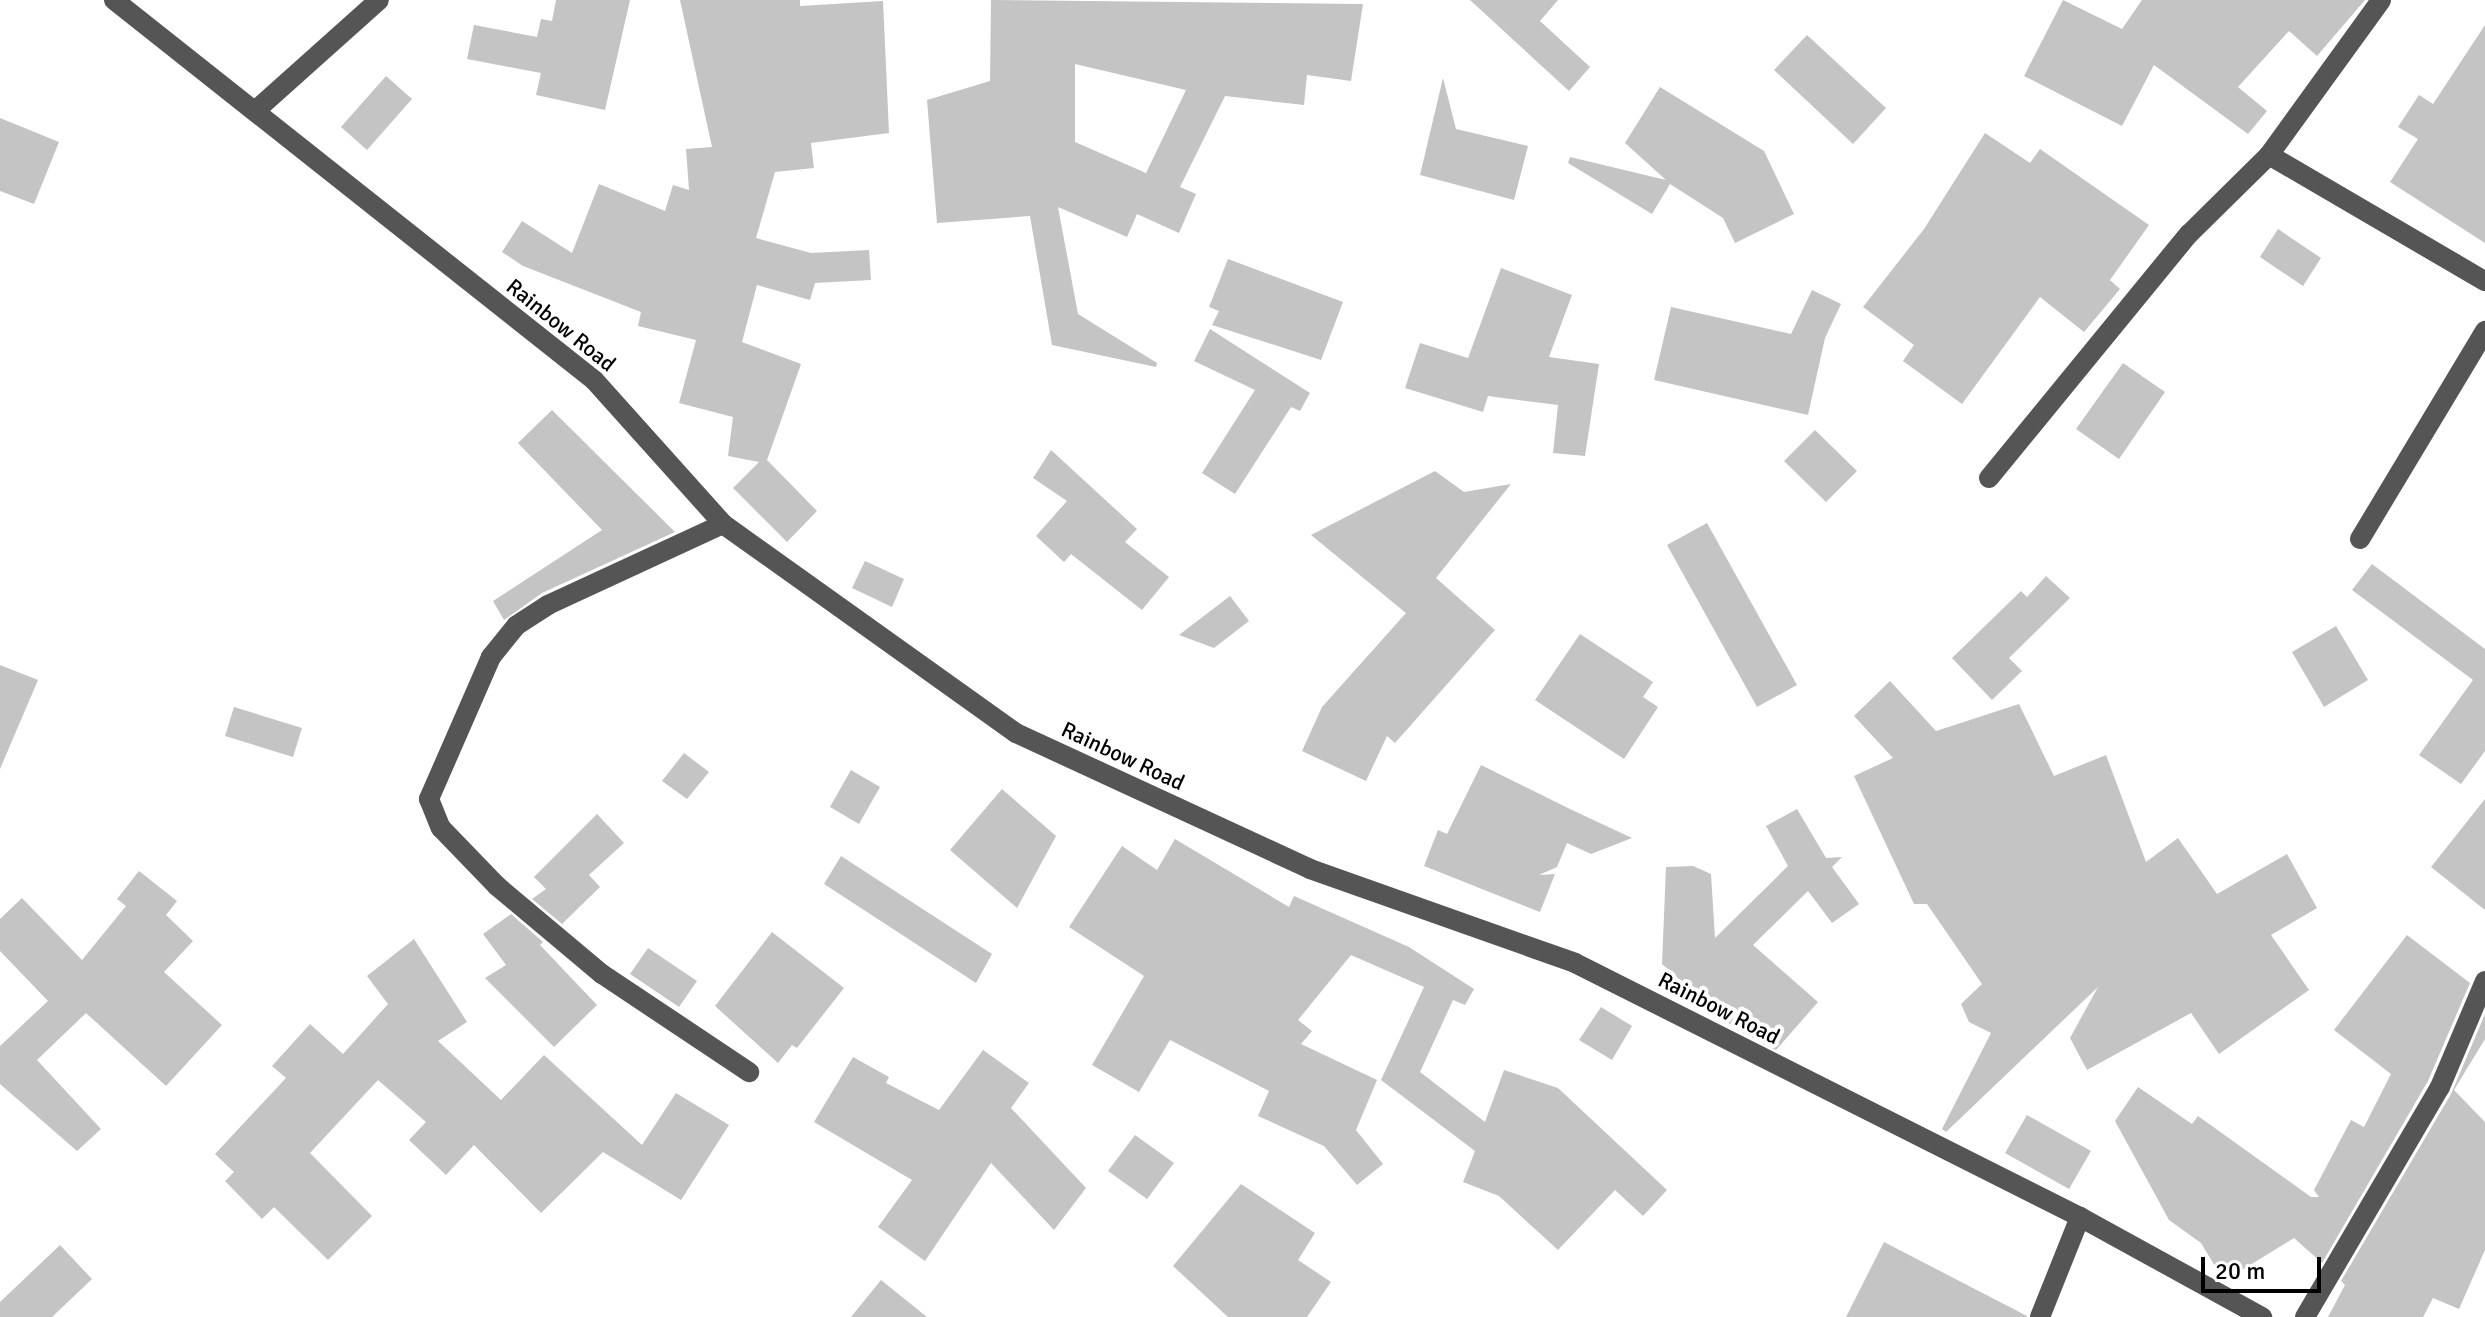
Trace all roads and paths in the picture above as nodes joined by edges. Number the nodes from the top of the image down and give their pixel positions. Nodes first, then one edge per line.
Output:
1 (114, 0) edge
2 (379, 0) edge
3 (2381, 0) edge
4 (255, 111) junction
5 (2269, 155) junction
6 (2485, 281) edge
7 (2485, 331) edge
8 (1989, 478) dead end
9 (723, 524) junction
10 (2360, 539) dead end
11 (2485, 981) edge
12 (749, 1072) dead end
13 (2080, 1217) junction
14 (2040, 1317) edge
15 (2262, 1317) edge
16 (2305, 1317) edge

1 - 4 street, Rainbow Road
2 - 4 street
3 - 5 street
4 - 9 street, Rainbow Road
5 - 6 street
5 - 8 street
7 - 10 street
9 - 12 street
9 - 13 street, Rainbow Road
11 - 16 street
13 - 14 street
13 - 15 street, Rainbow Road

